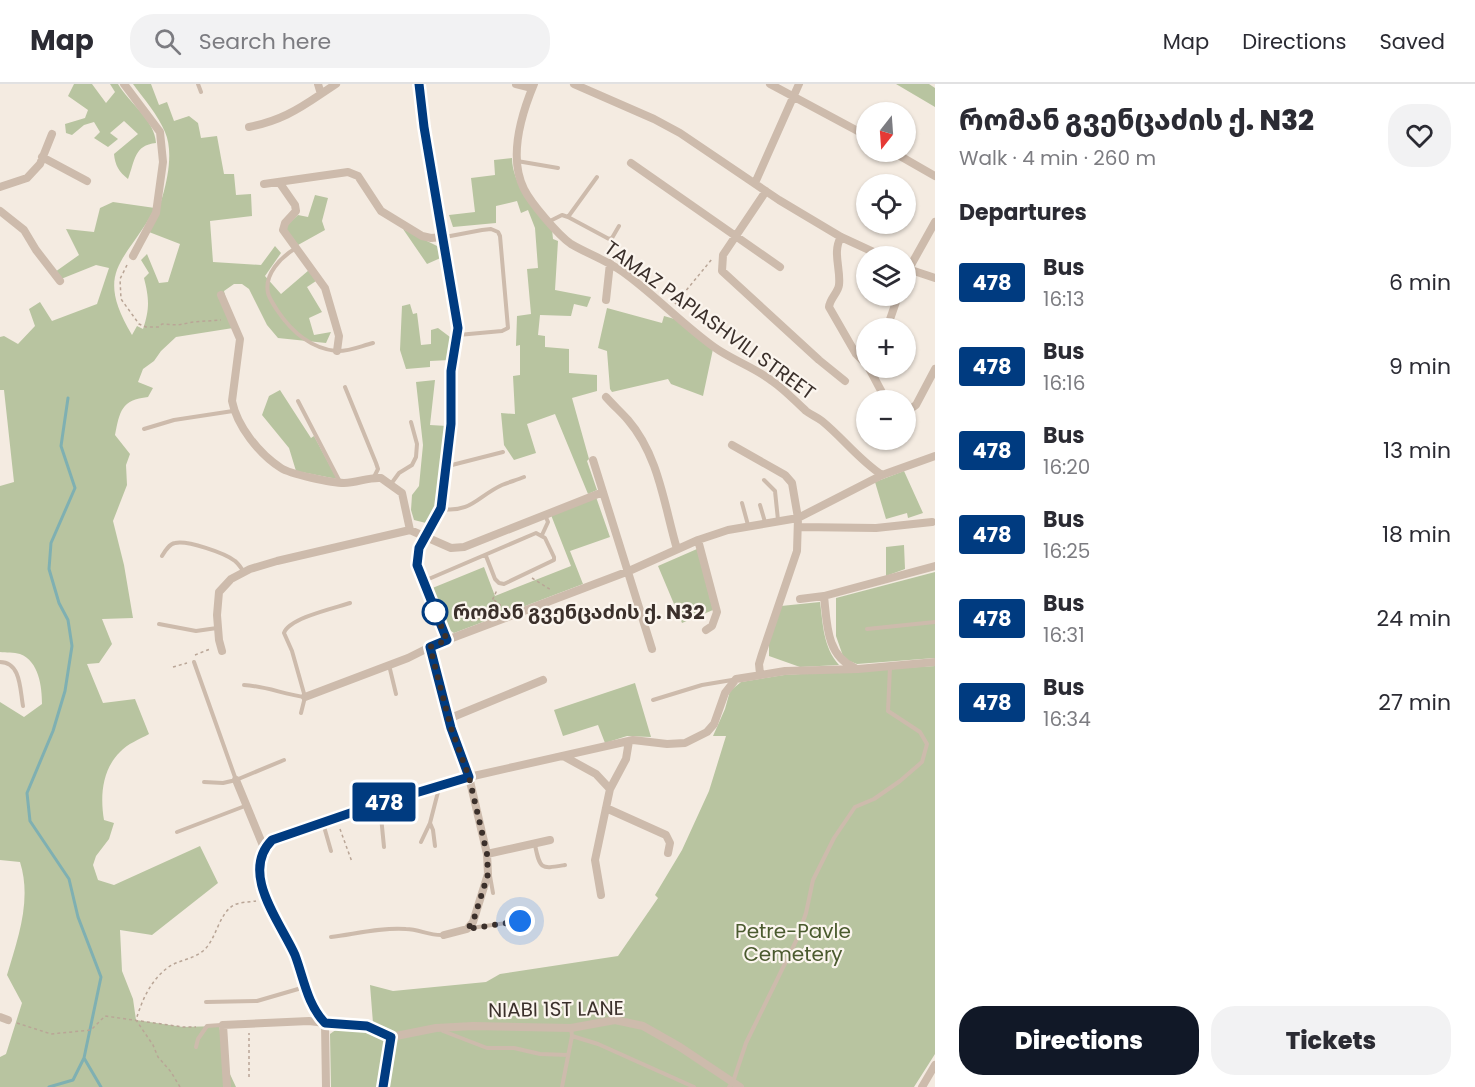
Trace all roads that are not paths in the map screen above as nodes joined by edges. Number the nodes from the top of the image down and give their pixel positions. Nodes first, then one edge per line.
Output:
1 (198, 84) edge
2 (318, 84) edge
3 (336, 84) edge
4 (419, 84) edge
5 (516, 84) edge
6 (574, 84) edge
7 (770, 84) edge
8 (799, 84) edge
9 (533, 86) edge
10 (126, 87) edge
11 (201, 92) dead end
12 (321, 94) junction
13 (793, 95) junction
14 (249, 127) dead end
15 (856, 130) edge
16 (52, 134) dead end
17 (42, 157) junction
18 (516, 161) junction
19 (910, 162) edge
20 (631, 163) dead end
21 (558, 168) dead end
22 (935, 176) edge
23 (597, 177) dead end
24 (87, 182) dead end
25 (279, 182) junction
26 (755, 183) junction
27 (264, 184) dead end
28 (0, 186) edge
29 (766, 190) junction
30 (0, 211) edge
31 (568, 217) junction
32 (549, 222) junction
33 (935, 222) edge
34 (619, 226) dead end
35 (443, 237) junction
36 (734, 237) junction
37 (841, 237) junction
38 (860, 246) edge
39 (296, 248) junction
40 (916, 255) edge
41 (133, 256) road end
42 (610, 263) junction
43 (780, 267) dead end
44 (916, 273) edge
45 (935, 278) edge
46 (60, 281) dead end
47 (220, 295) dead end
48 (606, 300) dead end
49 (458, 335) junction
50 (373, 343) dead end
51 (337, 351) junction
52 (856, 354) edge
53 (935, 369) edge
54 (845, 381) dead end
55 (345, 387) dead end
56 (606, 397) dead end
57 (298, 401) dead end
58 (916, 405) edge
59 (234, 410) junction
60 (411, 422) dead end
61 (144, 429) dead end
62 (732, 445) dead end
63 (503, 452) dead end
64 (935, 456) edge
65 (592, 460) dead end
66 (447, 466) junction
67 (882, 475) junction
68 (374, 477) junction
69 (524, 477) dead end
70 (764, 480) dead end
71 (340, 482) junction
72 (391, 484) junction
73 (603, 492) junction
74 (742, 503) dead end
75 (760, 505) dead end
76 (441, 508) junction
77 (545, 515) junction
78 (778, 521) junction
79 (765, 522) junction
80 (798, 522) junction
81 (932, 522) dead end
82 (748, 526) junction
83 (410, 530) junction
84 (425, 535) junction
85 (542, 535) junction
86 (698, 540) junction
87 (677, 549) junction
88 (162, 556) dead end
89 (486, 556) junction
90 (935, 566) edge
91 (629, 571) junction
92 (245, 572) junction
93 (423, 581) junction
94 (824, 596) junction
95 (800, 599) dead end
96 (350, 603) dead end
97 (935, 622) edge
98 (159, 624) dead end
99 (218, 627) junction
100 (867, 629) dead end
101 (706, 630) dead end
102 (447, 640) junction
103 (430, 647) junction
104 (652, 650) dead end
105 (222, 651) dead end
106 (0, 662) edge
107 (194, 662) road end
108 (935, 662) edge
109 (389, 665) junction
110 (890, 667) junction
111 (858, 669) junction
112 (760, 674) junction
113 (736, 679) junction
114 (543, 680) dead end
115 (244, 685) dead end
116 (396, 694) dead end
117 (304, 697) junction
118 (653, 700) dead end
119 (22, 706) dead end
120 (301, 713) dead end
121 (448, 719) junction
122 (629, 741) junction
123 (564, 757) junction
124 (284, 760) dead end
125 (469, 777) junction
126 (236, 780) junction
127 (204, 782) dead end
128 (439, 785) junction
129 (610, 789) junction
130 (380, 804) junction
131 (246, 805) junction
132 (606, 808) junction
133 (322, 823) junction
134 (430, 823) junction
135 (177, 832) dead end
136 (550, 840) dead end
137 (421, 842) dead end
138 (535, 844) junction
139 (435, 846) dead end
140 (384, 847) dead end
141 (264, 848) junction
142 (331, 851) dead end
143 (668, 853) dead end
144 (487, 854) junction
145 (565, 865) dead end
146 (489, 866) junction
147 (493, 893) dead end
148 (601, 895) dead end
149 (520, 921) dead end
150 (467, 929) junction
151 (444, 935) joint
152 (331, 937) dead end
153 (305, 987) junction
154 (206, 1002) dead end
155 (325, 1023) junction
156 (224, 1025) junction
157 (436, 1028) junction
158 (571, 1032) junction
159 (391, 1037) junction
160 (196, 1047) dead end
161 (568, 1054) junction
162 (935, 1065) edge
163 (734, 1085) edge
164 (227, 1087) edge
165 (326, 1087) edge
166 (385, 1087) edge
167 (562, 1087) edge
168 (693, 1087) edge
169 (922, 1087) edge

1 - 11 lane
2 - 12 street
3 - 12 street
4 - 35 street
5 - 9 street
6 - 26 street
7 - 13 street
8 - 13 street
9 - 18 street, TAMAZ PAPIASHVILI STREET
10 - 41 street
12 - 14 street
13 - 15 street
13 - 26 street
16 - 17 street
17 - 24 street
17 - 28 street
18 - 21 lane
18 - 32 street, TAMAZ PAPIASHVILI STREET
19 - 22 street
20 - 36 street
23 - 31 lane
25 - 27 street
25 - 35 street
25 - 39 street
26 - 29 street
29 - 36 street
29 - 37 street
30 - 46 street
31 - 32 lane
31 - 34 lane
32 - 42 street, TAMAZ PAPIASHVILI STREET
33 - 40 street
35 - 49 street
35 - 49 lane
36 - 43 street
36 - 54 street
37 - 38 street
37 - 52 street
39 - 51 street
39 - 51 lane
42 - 48 street
42 - 67 street, TAMAZ PAPIASHVILI STREET
44 - 45 street
47 - 59 street
49 - 66 street
50 - 51 lane
53 - 58 street
55 - 68 lane
56 - 87 street
57 - 71 lane
59 - 61 lane
59 - 71 street
60 - 72 lane
62 - 80 street
63 - 66 lane
64 - 67 street
65 - 73 street
66 - 76 street
67 - 80 street
68 - 71 street
68 - 72 street
69 - 76 lane
70 - 78 lane
72 - 83 street
73 - 77 street
73 - 91 street
74 - 82 lane
75 - 79 lane
76 - 84 street
77 - 84 street
77 - 85 lane
78 - 79 street
78 - 80 street
79 - 82 street
80 - 81 street
80 - 112 street
82 - 86 street
83 - 84 street
83 - 92 street
84 - 93 street
85 - 89 lane
85 - 89 lane
86 - 87 street
86 - 101 street
87 - 91 street
88 - 92 lane
89 - 93 lane
90 - 94 street
91 - 102 street
91 - 104 street
92 - 99 street
93 - 102 street
94 - 95 street
94 - 111 street
96 - 117 lane
97 - 100 lane
98 - 99 lane
99 - 105 street
102 - 103 street
103 - 109 street
103 - 121 street
106 - 119 lane
107 - 126 lane
108 - 110 street
109 - 116 lane
109 - 117 street
110 - 111 street
110 - 163 lane
111 - 112 street
112 - 113 street
113 - 118 lane
113 - 122 street
114 - 121 street
115 - 117 lane
117 - 120 lane
121 - 125 street
122 - 123 street
122 - 129 street
123 - 125 street
123 - 129 street
124 - 126 lane
125 - 128 street
125 - 144 street
126 - 127 lane
126 - 131 street
128 - 130 street
128 - 134 lane
129 - 132 street
130 - 133 street
130 - 140 lane
131 - 135 lane
131 - 141 street
132 - 143 street
132 - 148 street
133 - 141 street
133 - 142 lane
134 - 137 lane
134 - 139 lane
136 - 138 street
138 - 144 street
138 - 145 lane
141 - 153 street
144 - 146 street
146 - 147 lane
146 - 150 street
149 - 150 lane
150 - 151 street
151 - 152 lane
153 - 154 lane
153 - 155 street
155 - 156 street
155 - 159 street
155 - 165 street
156 - 160 lane
156 - 164 street
157 - 158 street, NIABI 1ST LANE
157 - 159 street, NIABI 1ST LANE
157 - 161 lane
158 - 161 lane
158 - 163 street, NIABI 1ST LANE
158 - 168 lane
159 - 166 street
161 - 167 lane
162 - 169 street

